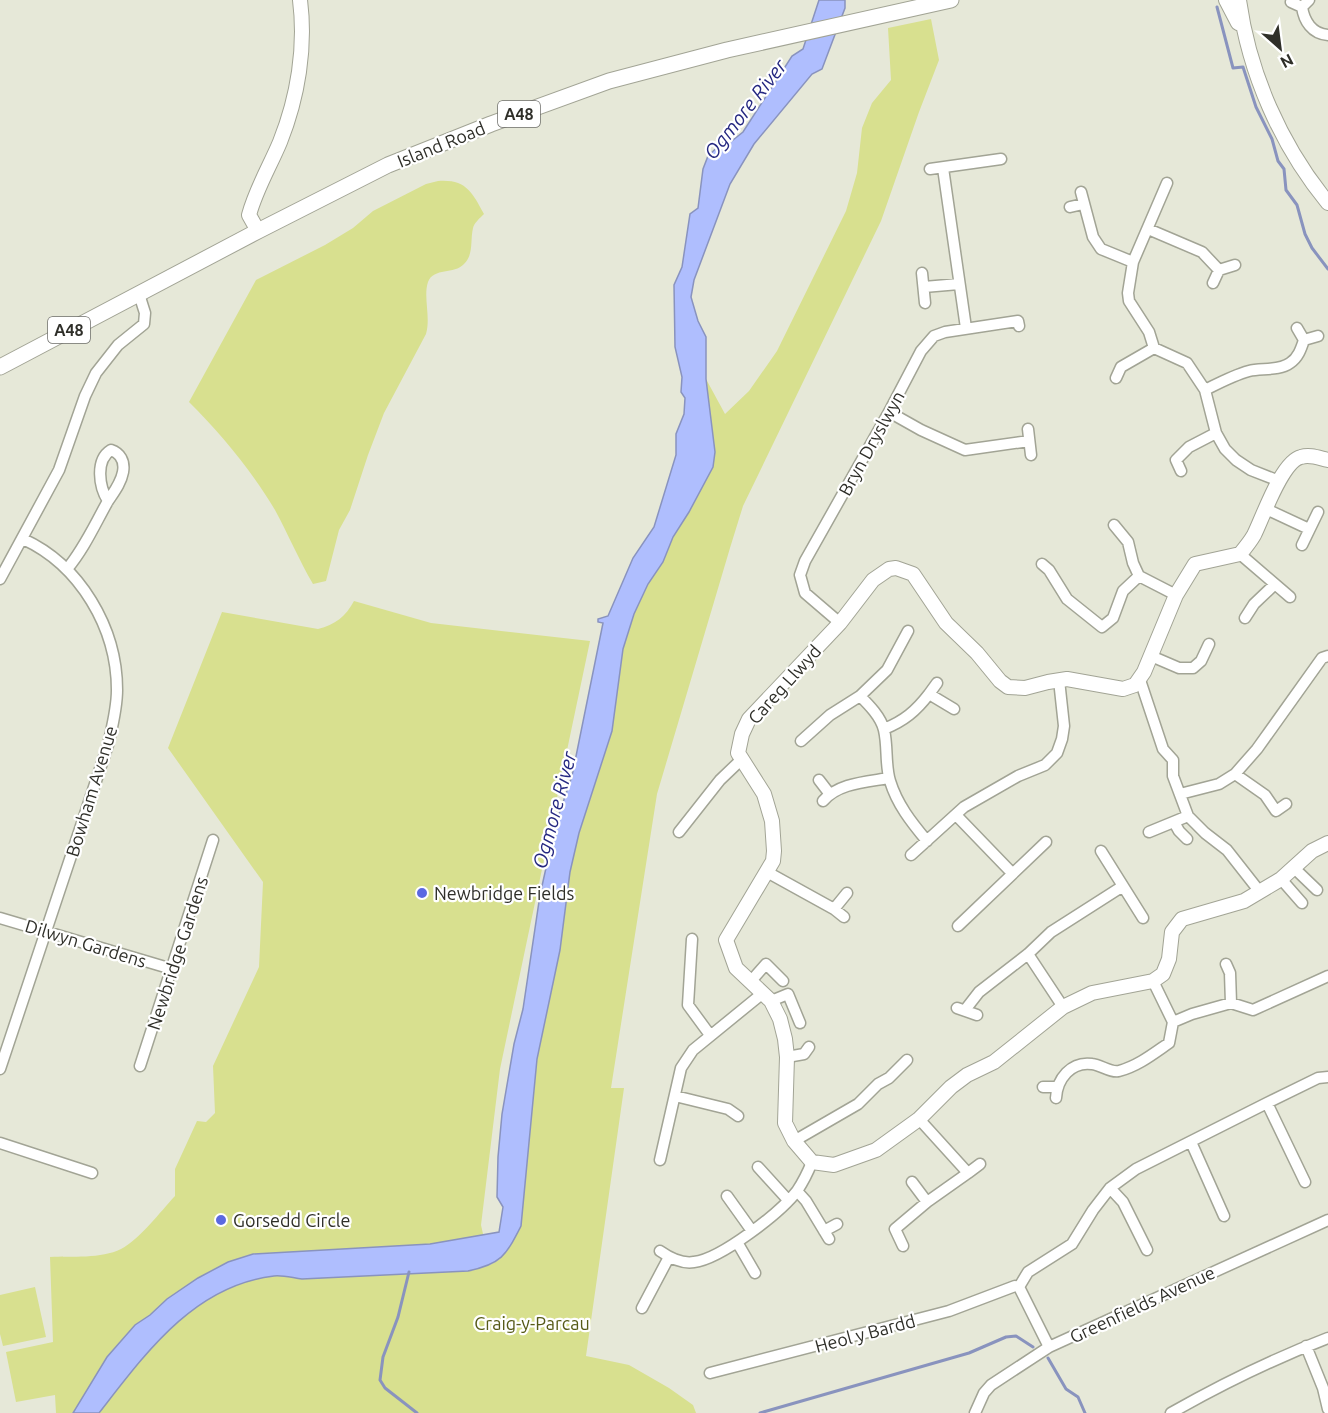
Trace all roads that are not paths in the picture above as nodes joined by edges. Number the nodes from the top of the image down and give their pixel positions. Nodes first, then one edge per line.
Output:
1 (300, 0) edge
2 (951, 0) edge
3 (1226, 0) edge
4 (1239, 0) edge
5 (1291, 2) dead end
6 (1306, 4) edge
7 (1328, 35) edge
8 (1248, 44) junction
9 (1001, 159) dead end
10 (943, 168) junction
11 (930, 169) dead end
12 (1167, 183) dead end
13 (1081, 192) dead end
14 (1328, 202) edge
15 (1083, 204) junction
16 (1070, 207) dead end
17 (1148, 229) junction
18 (258, 231) junction
19 (1133, 262) junction
20 (1235, 265) dead end
21 (1219, 270) junction
22 (922, 273) dead end
23 (959, 284) junction
24 (1213, 284) dead end
25 (924, 287) junction
26 (139, 294) junction
27 (925, 303) dead end
28 (1018, 321) dead end
29 (966, 328) junction
30 (1297, 328) dead end
31 (1318, 336) dead end
32 (1304, 340) junction
33 (1154, 348) junction
34 (0, 367) edge
35 (1116, 378) dead end
36 (1205, 390) junction
37 (889, 412) junction
38 (1028, 429) dead end
39 (1216, 433) junction
40 (1029, 441) junction
41 (1032, 455) dead end
42 (1328, 460) edge
43 (1180, 471) dead end
44 (1279, 481) junction
45 (108, 501) dead end
46 (1266, 509) junction
47 (1318, 512) dead end
48 (1114, 525) dead end
49 (1309, 529) junction
50 (22, 539) junction
51 (1302, 545) dead end
52 (1240, 554) junction
53 (1042, 564) dead end
54 (67, 569) junction
55 (1139, 576) junction
56 (0, 579) edge
57 (1275, 584) junction
58 (1176, 595) junction
59 (1290, 597) dead end
60 (1245, 618) dead end
61 (840, 623) junction
62 (908, 631) dead end
63 (1209, 644) dead end
64 (1151, 656) junction
65 (1328, 656) edge
66 (1059, 680) junction
67 (1140, 680) junction
68 (937, 683) dead end
69 (929, 694) junction
70 (860, 696) junction
71 (954, 709) dead end
72 (884, 729) junction
73 (801, 741) dead end
74 (742, 759) junction
75 (1235, 774) junction
76 (889, 778) junction
77 (819, 780) dead end
78 (1180, 794) junction
79 (1286, 804) dead end
80 (956, 815) junction
81 (1188, 816) junction
82 (1174, 822) junction
83 (679, 832) dead end
84 (1149, 832) dead end
85 (1187, 839) dead end
86 (213, 840) dead end
87 (927, 841) junction
88 (1046, 842) dead end
89 (1328, 843) edge
90 (1101, 851) dead end
91 (911, 855) dead end
92 (1293, 867) junction
93 (767, 872) junction
94 (1012, 873) junction
95 (1281, 879) junction
96 (1123, 886) junction
97 (1317, 890) dead end
98 (1260, 892) junction
99 (847, 893) dead end
100 (1302, 903) dead end
101 (834, 909) junction
102 (844, 917) dead end
103 (0, 918) edge
104 (1143, 918) dead end
105 (957, 926) dead end
106 (46, 932) junction
107 (692, 939) dead end
108 (1028, 954) junction
109 (1226, 964) dead end
110 (171, 969) junction
111 (1328, 976) edge
112 (751, 981) junction
113 (783, 981) dead end
114 (1153, 981) junction
115 (767, 997) junction
116 (1231, 1004) junction
117 (1063, 1006) junction
118 (977, 1015) dead end
119 (1173, 1022) junction
120 (800, 1023) dead end
121 (710, 1035) junction
122 (809, 1047) dead end
123 (787, 1057) junction
124 (907, 1060) dead end
125 (140, 1066) dead end
126 (0, 1069) edge
127 (1328, 1077) edge
128 (1043, 1087) dead end
129 (675, 1096) junction
130 (1268, 1103) junction
131 (738, 1116) dead end
132 (919, 1119) junction
133 (794, 1140) junction
134 (1191, 1142) junction
135 (0, 1143) edge
136 (660, 1160) dead end
137 (812, 1162) junction
138 (980, 1164) dead end
139 (758, 1167) dead end
140 (92, 1173) dead end
141 (968, 1173) junction
142 (912, 1182) dead end
143 (1305, 1182) dead end
144 (1110, 1188) junction
145 (796, 1191) junction
146 (727, 1196) dead end
147 (789, 1200) junction
148 (927, 1202) junction
149 (1224, 1216) dead end
150 (1328, 1220) edge
151 (837, 1224) dead end
152 (752, 1231) junction
153 (737, 1242) junction
154 (903, 1246) dead end
155 (1147, 1250) dead end
156 (755, 1273) dead end
157 (1019, 1287) junction
158 (642, 1308) dead end
159 (1328, 1338) edge
160 (1306, 1346) junction
161 (1049, 1347) junction
162 (710, 1373) dead end
163 (1328, 1410) edge
164 (975, 1413) edge
165 (1171, 1413) edge

1 - 18 street
2 - 18 main road, Island Road / A48
3 - 8 street
4 - 8 street
5 - 6 street
6 - 7 street
8 - 14 street
9 - 10 street
10 - 11 street
10 - 23 street
12 - 17 street
13 - 15 street
15 - 16 street
15 - 19 street
17 - 19 street
17 - 21 street
18 - 26 main road, Island Road / A48
19 - 33 street
20 - 21 street
21 - 24 street
22 - 25 street
23 - 25 street
23 - 29 street
25 - 27 street
26 - 34 main road, Island Road / A48
26 - 50 street
28 - 29 street, Bryn Dryslwyn
29 - 37 street, Bryn Dryslwyn
30 - 32 street
31 - 32 street
32 - 36 street
33 - 35 street
33 - 36 street
36 - 39 street
37 - 40 street
37 - 61 street, Bryn Dryslwyn
38 - 40 street
39 - 43 street
39 - 44 street
40 - 41 street
42 - 44 street
44 - 46 street
45 - 54 street
46 - 49 street
46 - 52 street
47 - 49 street
48 - 55 street
49 - 51 street
50 - 54 street, Bowham Avenue
50 - 56 street
52 - 57 street
52 - 58 street
53 - 55 street
54 - 106 street, Bowham Avenue
55 - 58 street
57 - 59 street
57 - 60 street
58 - 64 street
61 - 66 street, Careg Llwyd
61 - 74 street, Careg Llwyd
62 - 70 street
63 - 64 street
64 - 67 street
65 - 75 street
66 - 67 street, Careg Llwyd
66 - 80 street
67 - 78 street
68 - 69 street
69 - 71 street
69 - 72 street
70 - 72 street
70 - 73 street
72 - 76 street
74 - 83 street
74 - 93 street
75 - 78 street
75 - 79 street
76 - 77 street
76 - 87 street
78 - 81 street
80 - 87 street
80 - 94 street
81 - 82 street
81 - 98 street
82 - 84 street
82 - 85 street
86 - 110 street, Newbridge Gardens
87 - 91 street
88 - 94 street
89 - 92 street
90 - 96 street
92 - 95 street
92 - 97 street
93 - 101 street
93 - 112 street
94 - 105 street
95 - 98 street
95 - 100 street
96 - 104 street
96 - 108 street
98 - 114 street
99 - 101 street
101 - 102 street
103 - 106 street, Dilwyn Gardens
106 - 110 street, Dilwyn Gardens
106 - 126 street, Bowham Avenue
107 - 121 street
108 - 117 street
108 - 118 street
109 - 116 street
110 - 125 street, Newbridge Gardens
111 - 116 street
112 - 113 street
112 - 115 street
114 - 117 street
114 - 119 street
115 - 120 street
115 - 121 street
115 - 123 street
116 - 119 street
117 - 132 street
119 - 128 street
121 - 129 street
122 - 123 street
123 - 133 street
124 - 133 street
127 - 130 street
129 - 131 street
129 - 136 street
130 - 134 street
130 - 143 street
132 - 137 street
132 - 141 street
133 - 137 street
134 - 144 street
134 - 149 street
135 - 140 street
137 - 145 street
138 - 141 street
139 - 147 street
141 - 148 street
142 - 148 street
144 - 155 street
144 - 157 street
145 - 147 street
145 - 151 street
146 - 152 street
147 - 152 street
148 - 154 street
150 - 161 street, Greenfields Avenue
152 - 153 street
153 - 156 street
153 - 158 street
157 - 161 street
157 - 162 street, Heol y Bardd
159 - 160 street
160 - 163 street
160 - 165 street
161 - 164 street, Greenfields Avenue

